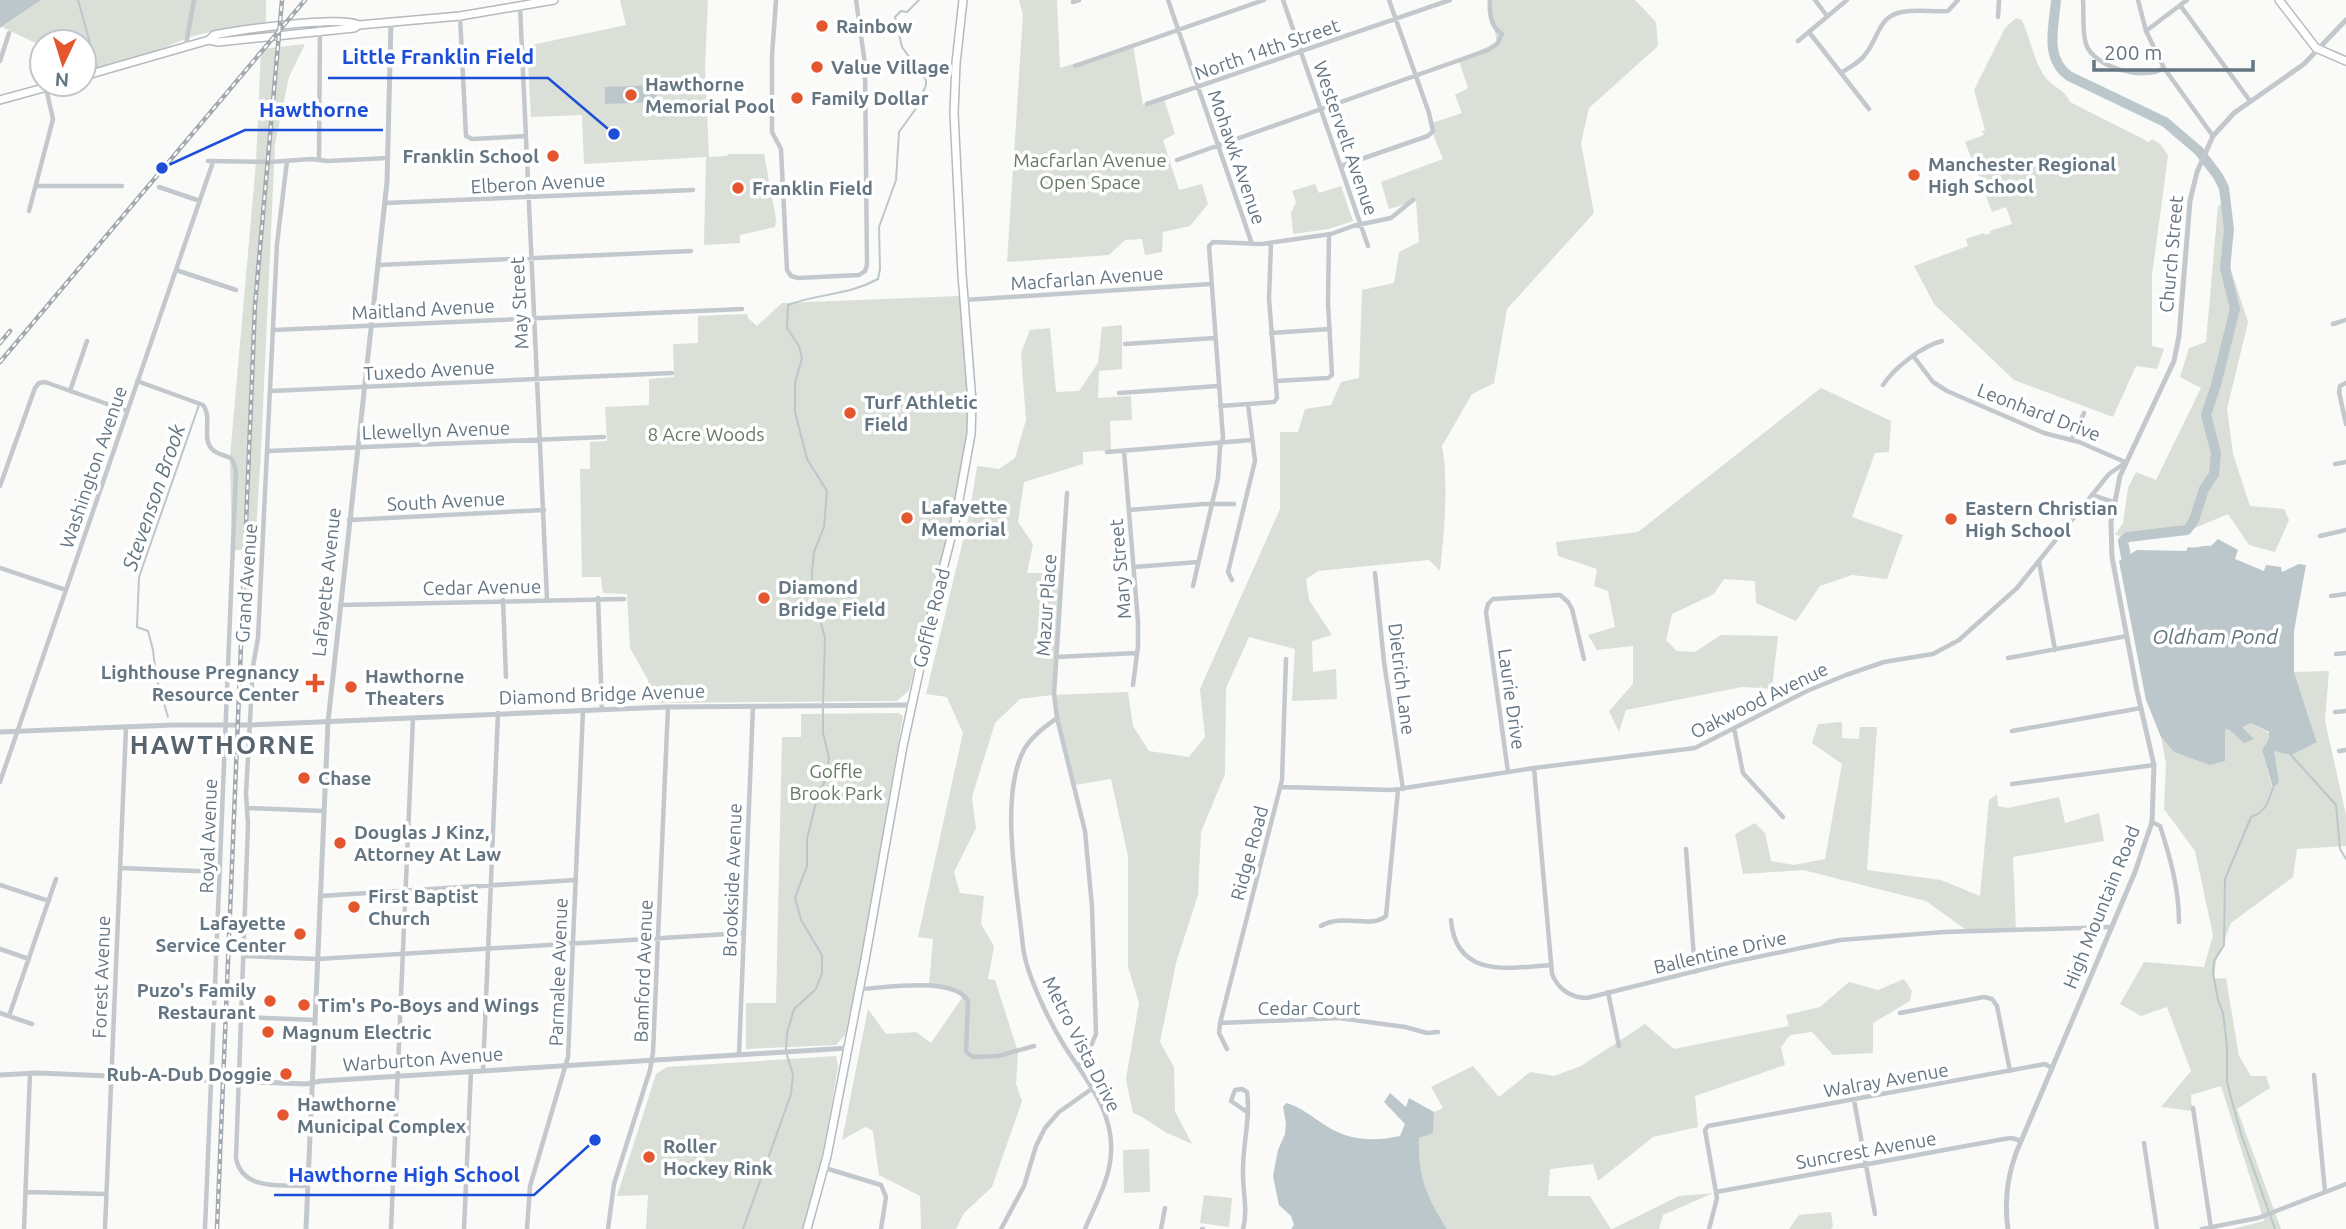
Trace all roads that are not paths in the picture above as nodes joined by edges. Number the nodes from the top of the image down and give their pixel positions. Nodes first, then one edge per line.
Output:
1 (194, 0) edge
2 (554, 0) edge
3 (776, 0) edge
4 (856, 0) edge
5 (963, 0) edge
6 (1168, 0) edge
7 (1264, 0) edge
8 (1283, 0) edge
9 (1389, 0) edge
10 (1450, 0) edge
11 (1490, 0) edge
12 (1815, 0) edge
13 (1847, 0) edge
14 (1958, 0) edge
15 (1999, 0) edge
16 (2083, 0) edge
17 (2138, 0) edge
18 (2187, 0) edge
19 (2278, 0) edge
20 (2180, 5) junction
21 (520, 6) junction
22 (460, 16) junction
23 (1827, 16) junction
24 (1998, 17) dead end
25 (1395, 19) junction
26 (2346, 20) edge
27 (391, 23) junction
28 (321, 27) junction
29 (1178, 30) junction
30 (2146, 31) junction
31 (1809, 32) junction
32 (9, 33) dead end
33 (1798, 41) dead end
34 (186, 45) junction
35 (2319, 50) junction
36 (1301, 52) junction
37 (0, 61) edge
38 (2346, 61) edge
39 (1075, 66) dead end
40 (2164, 68) junction
41 (98, 72) edge
42 (1841, 73) junction
43 (1415, 76) junction
44 (1198, 88) junction
45 (28, 93) edge
46 (49, 98) edge
47 (0, 100) edge
48 (2250, 101) junction
49 (1147, 104) dead end
50 (1321, 109) junction
51 (1869, 109) dead end
52 (526, 136) junction
53 (2213, 136) junction
54 (1217, 145) junction
55 (319, 159) junction
56 (388, 159) junction
57 (1177, 160) dead end
58 (286, 161) junction
59 (1341, 166) junction
60 (36, 186) junction
61 (122, 186) dead end
62 (159, 187) dead end
63 (693, 190) dead end
64 (529, 197) junction
65 (1413, 200) dead end
66 (200, 201) junction
67 (385, 204) junction
68 (29, 211) dead end
69 (1361, 224) junction
70 (1329, 234) junction
71 (1271, 243) junction
72 (1252, 244) junction
73 (1368, 246) dead end
74 (691, 251) dead end
75 (531, 258) junction
76 (378, 265) junction
77 (176, 270) junction
78 (1211, 284) junction
79 (236, 290) dead end
80 (964, 300) junction
81 (742, 309) dead end
82 (534, 318) junction
83 (2346, 320) edge
84 (2333, 324) dead end
85 (370, 326) junction
86 (1330, 329) junction
87 (274, 330) junction
88 (1271, 333) junction
89 (1215, 338) junction
90 (87, 341) dead end
91 (1942, 341) dead end
92 (1125, 344) dead end
93 (1914, 357) junction
94 (672, 373) dead end
95 (537, 379) junction
96 (137, 381) junction
97 (1275, 382) junction
98 (2344, 383) edge
99 (1883, 385) dead end
100 (1218, 386) junction
101 (364, 387) junction
102 (70, 391) junction
103 (271, 391) junction
104 (1119, 393) dead end
105 (1248, 404) junction
106 (1220, 406) junction
107 (127, 411) junction
108 (2084, 413) dead end
109 (2346, 424) edge
110 (604, 437) dead end
111 (2072, 439) junction
112 (540, 440) junction
113 (1251, 440) junction
114 (1221, 443) junction
115 (357, 448) junction
116 (1124, 451) junction
117 (268, 452) junction
118 (1107, 453) dead end
119 (2126, 462) junction
120 (2346, 462) edge
121 (2335, 464) dead end
122 (0, 486) edge
123 (1067, 493) dead end
124 (2092, 495) junction
125 (2113, 502) junction
126 (1212, 504) junction
127 (1234, 504) dead end
128 (544, 510) junction
129 (1129, 510) junction
130 (348, 520) junction
131 (2346, 530) edge
132 (2320, 536) dead end
133 (2039, 561) junction
134 (1198, 562) junction
135 (1134, 567) junction
136 (0, 568) edge
137 (1375, 573) dead end
138 (1232, 580) dead end
139 (1193, 586) dead end
140 (66, 590) junction
141 (2346, 594) edge
142 (2332, 596) dead end
143 (598, 598) junction
144 (624, 598) dead end
145 (547, 599) junction
146 (503, 600) junction
147 (340, 605) junction
148 (2127, 636) junction
149 (2055, 650) junction
150 (1137, 653) junction
151 (2346, 653) edge
152 (2336, 654) dead end
153 (1057, 657) junction
154 (2008, 658) dead end
155 (1286, 659) dead end
156 (1584, 659) dead end
157 (506, 677) dead end
158 (1133, 685) dead end
159 (911, 705) junction
160 (753, 706) junction
161 (668, 707) junction
162 (2141, 708) junction
163 (602, 709) junction
164 (583, 710) junction
165 (2346, 711) edge
166 (2335, 712) dead end
167 (498, 713) junction
168 (413, 717) junction
169 (1057, 718) junction
170 (328, 722) junction
171 (226, 725) junction
172 (250, 725) junction
173 (125, 727) junction
174 (1734, 728) junction
175 (18, 731) junction
176 (2012, 731) dead end
177 (0, 732) edge
178 (2339, 751) dead end
179 (2346, 751) edge
180 (2154, 765) junction
181 (1534, 768) junction
182 (1508, 772) junction
183 (0, 782) edge
184 (2012, 784) dead end
185 (1280, 787) junction
186 (1400, 790) junction
187 (247, 808) junction
188 (324, 811) junction
189 (1783, 817) dead end
190 (2152, 822) junction
191 (1686, 849) dead end
192 (119, 868) junction
193 (220, 872) junction
194 (57, 879) dead end
195 (576, 880) junction
196 (0, 885) edge
197 (491, 886) junction
198 (405, 891) junction
199 (320, 896) junction
200 (49, 901) junction
201 (1451, 920) dead end
202 (2179, 922) dead end
203 (1321, 926) dead end
204 (2112, 927) junction
205 (744, 933) junction
206 (658, 938) junction
207 (573, 943) junction
208 (0, 949) edge
209 (488, 949) junction
210 (402, 954) junction
211 (243, 956) junction
212 (29, 959) junction
213 (318, 959) junction
214 (1551, 965) junction
215 (1695, 972) junction
216 (860, 989) junction
217 (1608, 992) junction
218 (0, 1013) edge
219 (1900, 1013) dead end
220 (9, 1016) junction
221 (240, 1017) junction
222 (315, 1020) junction
223 (1220, 1023) junction
224 (32, 1024) dead end
225 (1438, 1032) dead end
226 (1034, 1046) dead end
227 (1619, 1046) dead end
228 (848, 1048) junction
229 (1227, 1049) dead end
230 (739, 1055) junction
231 (652, 1060) junction
232 (567, 1066) junction
233 (1078, 1066) junction
234 (2052, 1068) junction
235 (483, 1071) junction
236 (2010, 1071) junction
237 (471, 1072) junction
238 (30, 1073) junction
239 (2314, 1074) dead end
240 (0, 1075) edge
241 (111, 1076) junction
242 (397, 1076) junction
243 (212, 1080) junction
244 (240, 1081) junction
245 (312, 1083) junction
246 (1093, 1088) junction
247 (1854, 1100) junction
248 (2193, 1108) dead end
249 (1247, 1112) junction
250 (2021, 1141) junction
251 (2144, 1143) dead end
252 (1866, 1164) junction
253 (825, 1168) junction
254 (2346, 1184) edge
255 (307, 1186) junction
256 (26, 1192) junction
257 (1716, 1192) junction
258 (2326, 1192) junction
259 (106, 1194) junction
260 (1165, 1208) dead end
261 (1875, 1214) dead end
262 (2211, 1228) edge
263 (24, 1229) edge
264 (105, 1229) edge
265 (205, 1229) edge
266 (306, 1229) edge
267 (391, 1229) edge
268 (464, 1229) edge
269 (527, 1229) edge
270 (608, 1229) edge
271 (807, 1229) edge
272 (881, 1229) edge
273 (1001, 1229) edge
274 (1085, 1229) edge
275 (1161, 1229) edge
276 (1243, 1229) edge
277 (1709, 1229) edge
278 (2008, 1229) edge
279 (2157, 1229) edge
280 (2202, 1229) edge

1 - 34 street
2 - 21 main road
3 - 4 street
5 - 80 main road, Goffle Road
6 - 29 street, Mohawk Avenue
7 - 29 street
8 - 36 street, Westervelt Avenue
9 - 25 street
10 - 25 street, North 14th Street
11 - 43 street
12 - 23 street
13 - 23 street
14 - 42 street
15 - 24 street
16 - 40 street
17 - 30 street
18 - 20 street
19 - 35 main road
20 - 30 street
20 - 48 street
21 - 22 main road
21 - 52 street, May Street
22 - 27 main road
22 - 52 street
23 - 31 street
25 - 36 street, North 14th Street
25 - 43 street
26 - 35 street, Church Street
27 - 28 main road
27 - 56 street, Lafayette Avenue
28 - 34 main road
28 - 55 street
29 - 39 street
29 - 44 street, Mohawk Avenue
30 - 40 street
31 - 33 street
31 - 42 street
32 - 37 street
34 - 41 main road
35 - 38 main road
35 - 48 street, Church Street
36 - 44 street, North 14th Street
36 - 50 street, Westervelt Avenue
40 - 53 street
42 - 51 street
43 - 50 street
43 - 59 street
44 - 49 street, North 14th Street
44 - 54 street, Mohawk Avenue
45 - 47 main road
46 - 60 street
48 - 53 street, Church Street
50 - 54 street
50 - 59 street, Westervelt Avenue
52 - 64 street, May Street
53 - 119 street, Church Street
54 - 57 street
54 - 72 street, Mohawk Avenue
55 - 56 street
55 - 58 street
56 - 67 street, Lafayette Avenue
58 - 66 street, Washington Avenue
58 - 87 street, Grand Avenue
59 - 69 street, Westervelt Avenue
60 - 61 street
60 - 68 street
62 - 66 street
63 - 64 street, Elberon Avenue
64 - 67 street, Elberon Avenue
64 - 75 street, May Street
65 - 69 street
66 - 77 street, Washington Avenue
67 - 76 street, Lafayette Avenue
69 - 70 street
69 - 73 street, Westervelt Avenue
70 - 71 street
70 - 86 street
71 - 72 street
71 - 88 street
72 - 78 street
74 - 75 street
75 - 76 street
75 - 82 street, May Street
76 - 85 street, Lafayette Avenue
77 - 79 street
77 - 96 street, Washington Avenue
78 - 80 street, Macfarlan Avenue
78 - 89 street
80 - 159 main road, Goffle Road
81 - 82 street, Maitland Avenue
82 - 85 street, Maitland Avenue
82 - 95 street, May Street
83 - 84 street
85 - 87 street, Maitland Avenue
85 - 101 street, Lafayette Avenue
86 - 88 street
86 - 97 street
87 - 103 street, Grand Avenue
88 - 97 street
89 - 92 street
89 - 100 street
90 - 102 street
91 - 93 street
93 - 99 street
93 - 111 street, Leonhard Drive
94 - 95 street, Tuxedo Avenue
95 - 101 street, Tuxedo Avenue
95 - 112 street, May Street
96 - 107 street, Washington Avenue
96 - 171 street, Royal Avenue
97 - 105 street
98 - 109 street
100 - 104 street
100 - 106 street
101 - 103 street, Tuxedo Avenue
101 - 115 street, Lafayette Avenue
102 - 107 street
102 - 122 street
103 - 117 street, Grand Avenue
105 - 106 street
105 - 113 street
106 - 114 street
107 - 140 street, Washington Avenue
108 - 111 street
110 - 112 street, Llewellyn Avenue
111 - 119 street, Leonhard Drive
112 - 115 street, Llewellyn Avenue
112 - 128 street, May Street
113 - 114 street
113 - 138 street
114 - 116 street
114 - 126 street
115 - 117 street, Llewellyn Avenue
115 - 130 street, Lafayette Avenue
116 - 118 street
116 - 129 street, Mary Street
117 - 172 street, Grand Avenue
119 - 124 street, Oakwood Avenue
119 - 125 street, High Mountain Road
120 - 121 street
123 - 153 street, Mazur Place
124 - 125 street
124 - 133 street, Oakwood Avenue
125 - 148 street, High Mountain Road
126 - 127 street
126 - 129 street
126 - 134 street
128 - 130 street, South Avenue
128 - 145 street, May Street
129 - 135 street, Mary Street
130 - 147 street, Lafayette Avenue
131 - 132 street
133 - 149 street
133 - 174 street, Oakwood Avenue
134 - 135 street
134 - 139 street
135 - 150 street, Mary Street
136 - 140 street
137 - 186 street, Dietrich Lane
140 - 175 street, Washington Avenue
141 - 142 street
143 - 144 street, Cedar Avenue
143 - 145 street, Cedar Avenue
143 - 163 street
145 - 146 street, Cedar Avenue
146 - 147 street, Cedar Avenue
146 - 157 street
147 - 170 street, Lafayette Avenue
148 - 149 street
148 - 162 street, High Mountain Road
149 - 154 street
150 - 153 street
150 - 158 street, Mary Street
151 - 152 street
153 - 169 street, Mazur Place
155 - 185 street, Ridge Road
156 - 182 street, Laurie Drive
159 - 160 street, Diamond Bridge Avenue
159 - 216 main road, Goffle Road
160 - 161 street, Diamond Bridge Avenue
160 - 205 street, Brookside Avenue
161 - 163 street, Diamond Bridge Avenue
161 - 206 street, Bamford Avenue
162 - 176 street
162 - 180 street, High Mountain Road
163 - 164 street, Diamond Bridge Avenue
164 - 167 street, Diamond Bridge Avenue
164 - 195 street, Parmalee Avenue
165 - 166 street
167 - 168 street, Diamond Bridge Avenue
167 - 197 street
168 - 170 street, Diamond Bridge Avenue
168 - 198 street
169 - 233 street, Mazur Place
169 - 233 street, Metro Vista Drive
170 - 172 street, Diamond Bridge Avenue
170 - 188 street, Lafayette Avenue
171 - 172 street, Diamond Bridge Avenue
171 - 173 street, Diamond Bridge Avenue
171 - 193 street, Royal Avenue
172 - 187 street, Grand Avenue
173 - 175 street, Diamond Bridge Avenue
173 - 192 street, Forest Avenue
174 - 181 street, Oakwood Avenue
174 - 189 street
175 - 177 street, Diamond Bridge Avenue
175 - 183 street, Washington Avenue
178 - 179 street
180 - 184 street
180 - 190 street, High Mountain Road
181 - 182 street, Oakwood Avenue
181 - 214 street, Ballentine Drive
182 - 186 street, Oakwood Avenue
185 - 186 street, Oakwood Avenue
185 - 223 street, Ridge Road
186 - 203 street, Dietrich Lane
187 - 188 street
187 - 211 street, Grand Avenue
188 - 199 street, Lafayette Avenue
190 - 202 street
190 - 204 street, High Mountain Road
191 - 215 street
192 - 193 street
192 - 241 street, Forest Avenue
193 - 243 street, Royal Avenue
194 - 200 street
195 - 197 street
195 - 207 street, Parmalee Avenue
196 - 200 street
197 - 198 street
197 - 209 street
198 - 199 street
198 - 210 street
199 - 213 street, Lafayette Avenue
200 - 212 street
201 - 214 street
204 - 215 street, Ballentine Drive
204 - 234 street, High Mountain Road
205 - 206 street
205 - 230 street, Brookside Avenue
206 - 207 street
206 - 231 street, Bamford Avenue
207 - 209 street
207 - 232 street, Parmalee Avenue
208 - 212 street
209 - 210 street
209 - 235 street
210 - 213 street
210 - 242 street
211 - 213 street
211 - 221 street, Grand Avenue
212 - 220 street
213 - 222 street, Lafayette Avenue
214 - 217 street, Ballentine Drive
215 - 217 street, Ballentine Drive
216 - 226 street
216 - 228 main road, Goffle Road
217 - 227 street
218 - 220 street
219 - 236 street
220 - 224 street
221 - 222 street
221 - 244 street, Grand Avenue
222 - 245 street, Lafayette Avenue
223 - 225 street, Cedar Court
223 - 229 street, Ridge Road
228 - 230 street, Warburton Avenue
228 - 253 main road, Goffle Road
230 - 231 street, Warburton Avenue
231 - 232 street, Warburton Avenue
231 - 270 street, Bamford Avenue
232 - 235 street, Warburton Avenue
232 - 269 street, Parmalee Avenue
233 - 246 street, Metro Vista Drive
234 - 236 street, Walray Avenue
234 - 250 street, High Mountain Road
235 - 237 street, Warburton Avenue
236 - 247 street, Walray Avenue
237 - 242 street, Warburton Avenue
237 - 268 street
238 - 240 street, Warburton Avenue
238 - 241 street, Warburton Avenue
238 - 256 street
239 - 258 street
241 - 243 street, Warburton Avenue
241 - 259 street, Forest Avenue
242 - 245 street, Warburton Avenue
242 - 267 street
243 - 244 street, Warburton Avenue
243 - 265 street, Royal Avenue
244 - 245 street, Warburton Avenue
244 - 255 street, Grand Avenue
245 - 255 street, Lafayette Avenue
246 - 273 street
246 - 274 street, Metro Vista Drive
247 - 252 street
247 - 257 street, Walray Avenue
248 - 262 street
249 - 249 street
249 - 276 street
250 - 252 street, Suncrest Avenue
250 - 278 street, High Mountain Road
251 - 279 street
252 - 257 street, Suncrest Avenue
252 - 261 street
253 - 271 main road, Goffle Road
253 - 272 street
254 - 258 street
255 - 266 street, Lafayette Avenue
256 - 259 street
256 - 263 street
257 - 277 street
258 - 262 street
259 - 264 street, Forest Avenue
260 - 275 street
262 - 280 street

